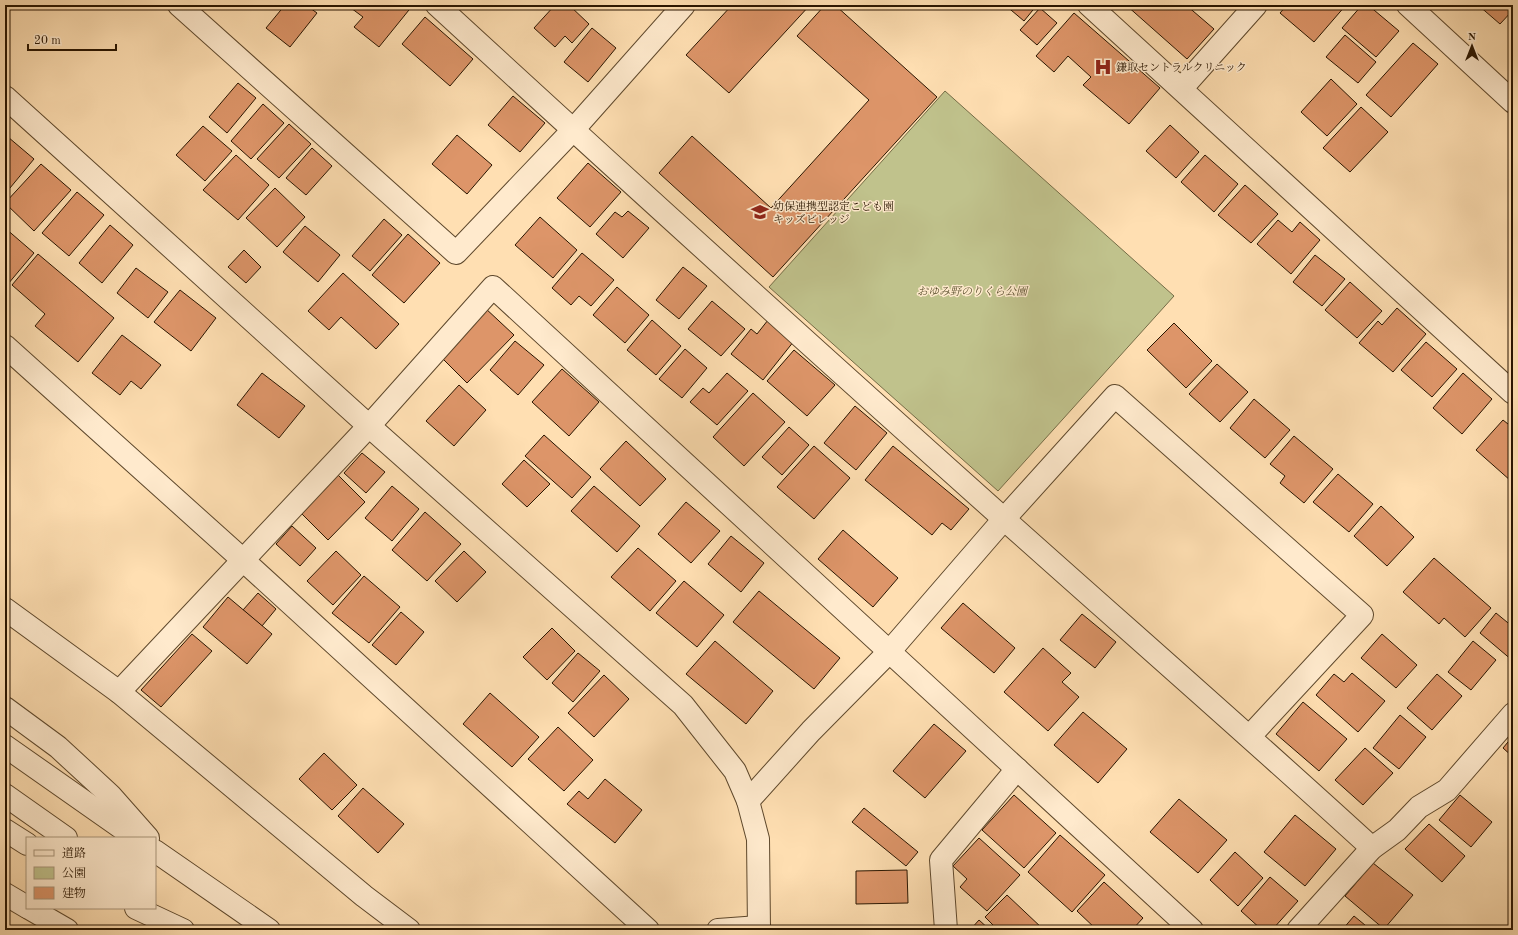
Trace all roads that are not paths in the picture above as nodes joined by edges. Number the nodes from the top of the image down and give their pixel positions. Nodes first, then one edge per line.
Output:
1 (178, 5) edge
2 (437, 5) edge
3 (684, 5) edge
4 (1089, 5) edge
5 (1256, 5) edge
6 (1408, 5) edge
7 (1182, 88) junction
8 (5, 97) edge
9 (1513, 102) edge
10 (573, 130) junction
11 (5, 346) edge
12 (1513, 393) edge
13 (369, 426) junction
14 (1004, 519) junction
15 (243, 560) junction
16 (5, 610) edge
17 (889, 652) junction
18 (119, 692) junction
19 (5, 708) edge
20 (1513, 714) edge
21 (1250, 736) junction
22 (5, 746) edge
23 (1017, 769) junction
24 (5, 795) edge
25 (748, 801) junction
26 (5, 830) edge
27 (65, 837) edge
28 (135, 837) edge
29 (147, 837) edge
30 (26, 843) edge
31 (1372, 848) junction
32 (159, 852) edge
33 (5, 894) edge
34 (156, 902) edge
35 (26, 907) edge
36 (30, 909) edge
37 (138, 909) edge
38 (759, 929) edge
39 (66, 930) edge
40 (182, 930) edge
41 (196, 930) edge
42 (268, 930) edge
43 (410, 930) edge
44 (648, 930) edge
45 (718, 930) edge
46 (946, 930) edge
47 (1192, 930) edge
48 (1298, 930) edge

1 - 10 street
2 - 10 street
3 - 10 street
4 - 7 street
5 - 7 street
6 - 9 street
7 - 12 street
8 - 13 street
10 - 14 street
11 - 15 street
13 - 15 street
13 - 17 street
13 - 25 street
14 - 17 street
14 - 21 street
14 - 21 street
15 - 18 street
15 - 44 street
16 - 18 street
17 - 23 street
17 - 25 street
18 - 43 street
19 - 29 street
20 - 31 street
21 - 31 street
22 - 28 street
23 - 46 street
23 - 47 street
24 - 27 street
25 - 38 street
26 - 30 street
31 - 48 street
32 - 42 street
33 - 35 street
34 - 41 street
36 - 39 street
37 - 40 street
38 - 45 street

